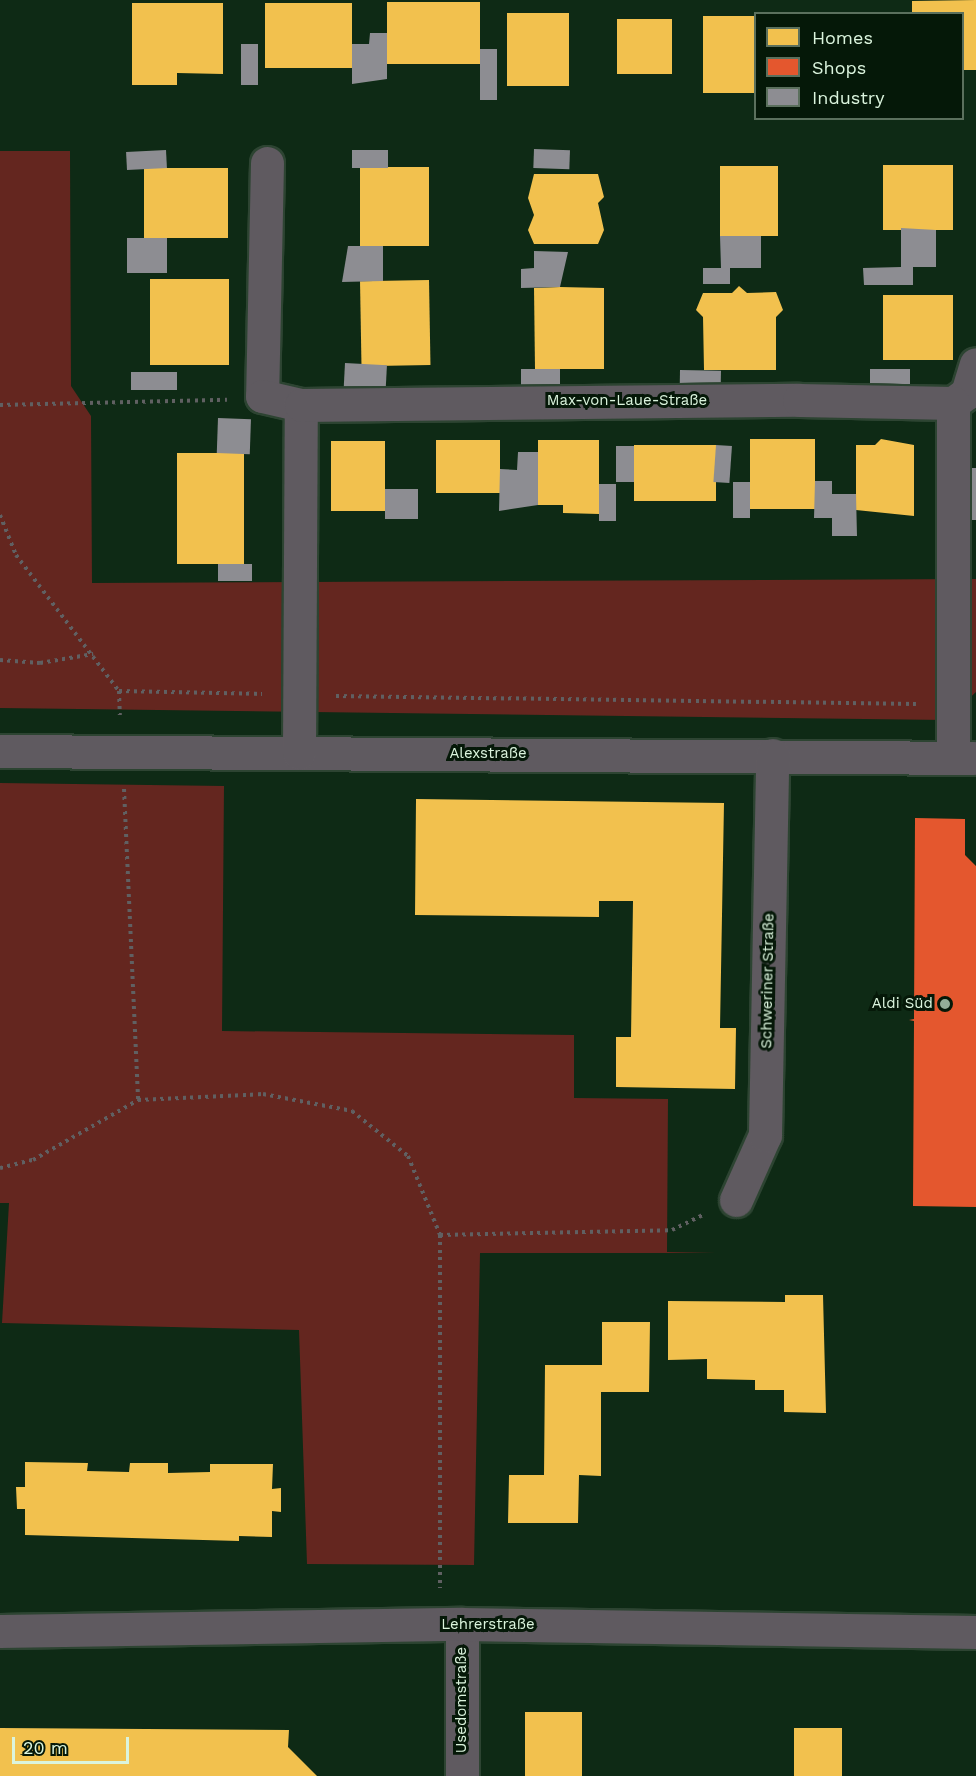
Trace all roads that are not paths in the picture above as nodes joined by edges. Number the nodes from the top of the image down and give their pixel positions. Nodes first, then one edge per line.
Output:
1 (267, 163) dead end
2 (976, 364) edge
3 (952, 403) junction
4 (301, 405) junction
5 (0, 751) edge
6 (299, 753) junction
7 (772, 755) junction
8 (964, 758) edge
9 (736, 1200) road end
10 (451, 1624) junction
11 (0, 1631) edge
12 (976, 1632) edge
13 (462, 1776) edge

1 - 4 street, Max-von-Laue-Straße
2 - 3 street
3 - 4 street, Max-von-Laue-Straße
3 - 8 street
4 - 6 street
5 - 6 street, Alexstraße
6 - 7 street, Alexstraße
7 - 8 street, Alexstraße
7 - 9 street, Schweriner Straße
10 - 11 street, Lehrerstraße
10 - 12 street, Lehrerstraße
10 - 13 street, Usedomstraße

